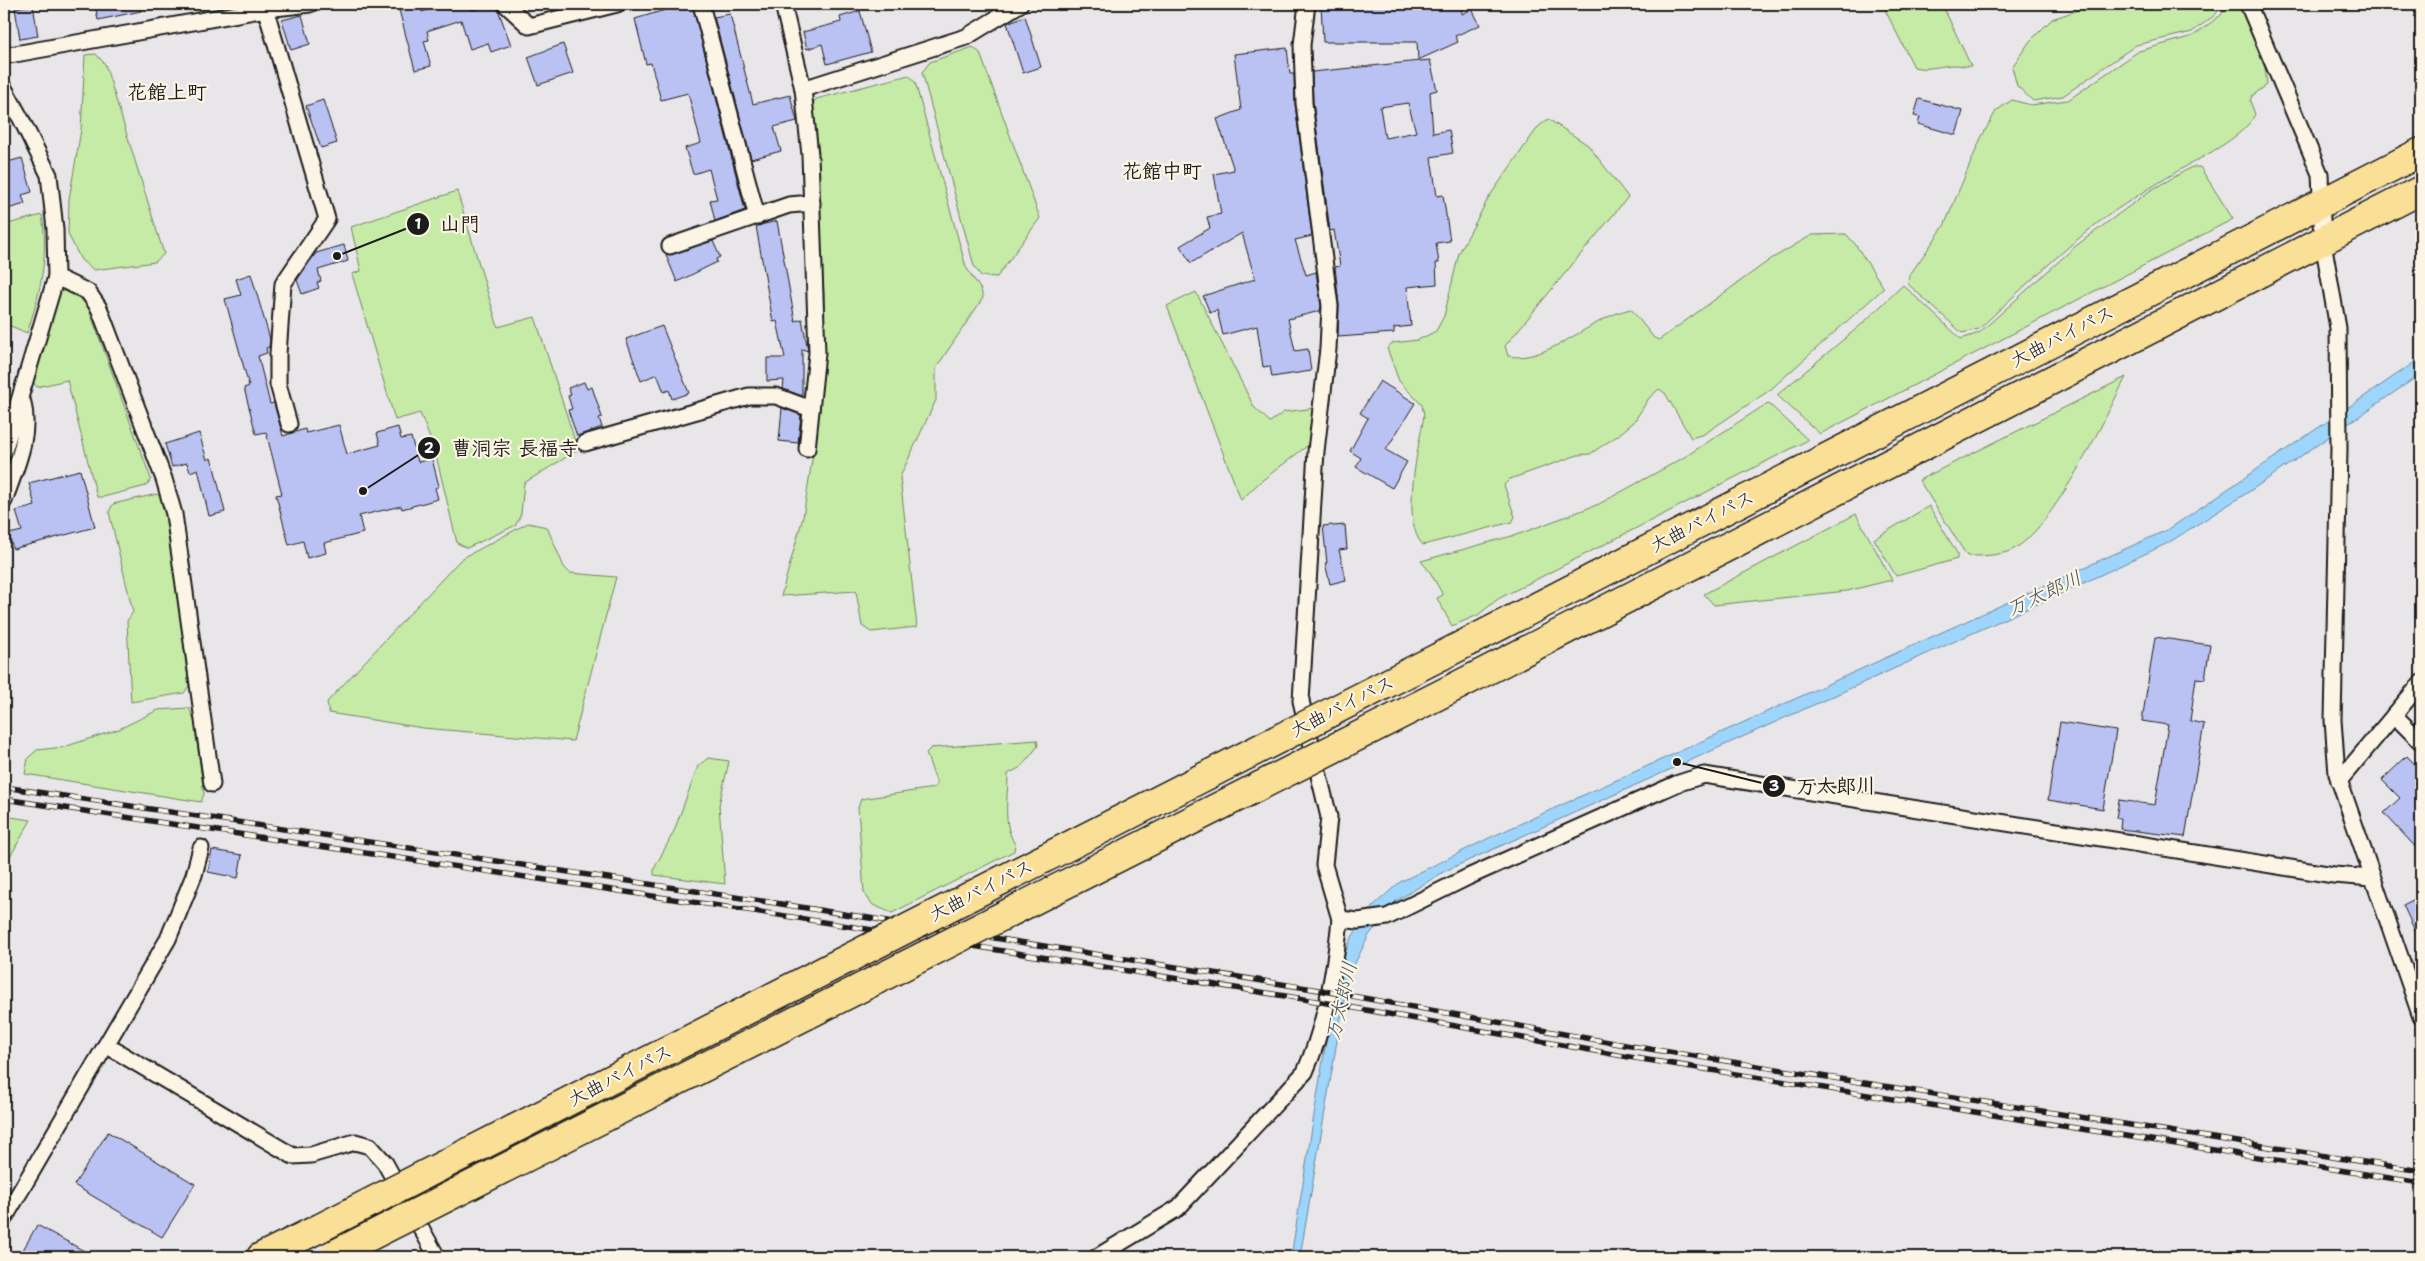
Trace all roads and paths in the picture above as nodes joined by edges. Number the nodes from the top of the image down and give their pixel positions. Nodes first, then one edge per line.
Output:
1 (310, 4) edge
2 (505, 4) edge
3 (617, 4) edge
4 (702, 4) edge
5 (783, 4) edge
6 (1020, 4) edge
7 (1307, 4) edge
8 (2248, 4) edge
9 (265, 6) edge
10 (4, 56) edge
11 (4, 88) edge
12 (803, 89) junction
13 (2421, 152) edge
14 (2421, 190) edge
15 (2321, 202) junction
16 (812, 203) junction
17 (757, 217) junction
18 (2322, 242) junction
19 (670, 246) dead end
20 (56, 277) junction
21 (21, 397) junction
22 (811, 410) junction
23 (4, 415) edge
24 (289, 424) dead end
25 (585, 443) dead end
26 (807, 449) dead end
27 (4, 451) edge
28 (4, 501) edge
29 (2421, 683) edge
30 (2394, 715) junction
31 (2421, 742) edge
32 (2339, 781) junction
33 (212, 784) dead end
34 (201, 848) dead end
35 (2372, 878) junction
36 (1340, 919) junction
37 (2421, 1017) edge
38 (106, 1045) junction
39 (4, 1219) edge
40 (332, 1256) edge
41 (261, 1257) edge
42 (437, 1257) edge
43 (1097, 1257) edge

1 - 9 street
2 - 3 street
4 - 17 street
5 - 12 street
6 - 12 street
7 - 36 street
8 - 15 street
9 - 10 street
9 - 24 street
11 - 20 street
12 - 16 street
13 - 15 highway, 大曲バイパス
14 - 18 highway, 大曲バイパス
15 - 18 street
15 - 41 highway, 大曲バイパス, bridge
16 - 17 street
16 - 22 street
17 - 19 street
18 - 32 street
18 - 40 highway, 大曲バイパス, bridge
20 - 21 street
20 - 33 street
21 - 23 street
21 - 27 street
21 - 28 street
22 - 25 street
22 - 26 street
29 - 30 street
30 - 31 street
30 - 32 street
32 - 35 street
34 - 38 street
35 - 36 street
35 - 37 street
36 - 43 street
38 - 39 street
38 - 42 street

